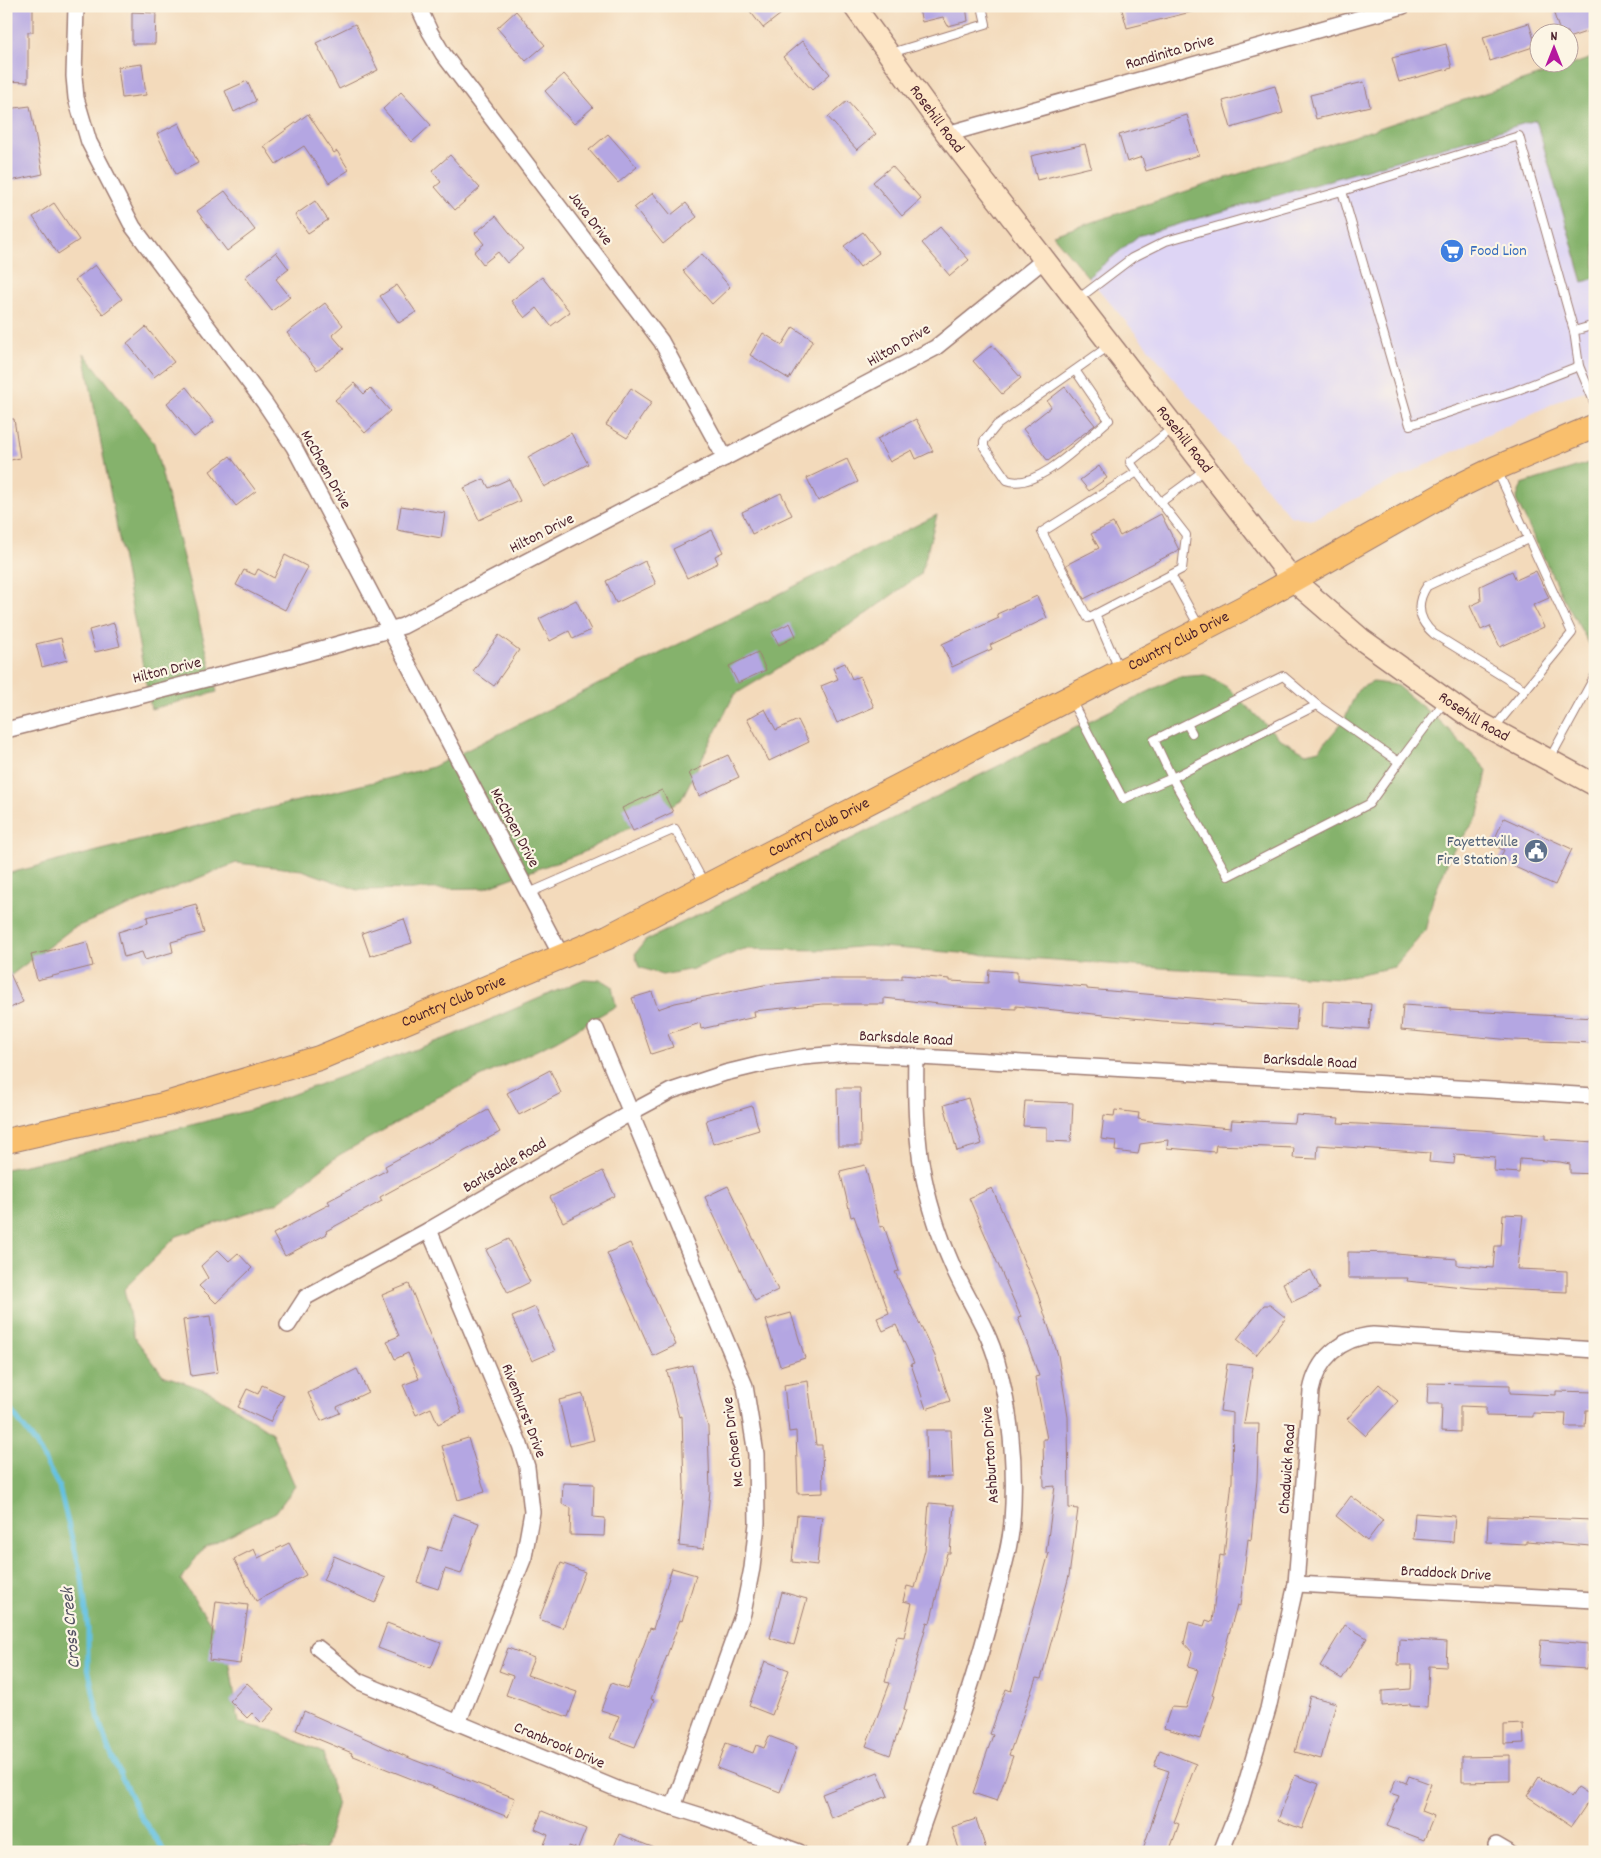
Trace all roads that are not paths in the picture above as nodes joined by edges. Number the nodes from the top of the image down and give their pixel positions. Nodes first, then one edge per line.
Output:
1 (76, 6) edge
2 (418, 6) edge
3 (854, 6) edge
4 (982, 6) edge
5 (1403, 6) edge
6 (887, 54) junction
7 (947, 134) junction
8 (1342, 191) junction
9 (1044, 260) junction
10 (1076, 300) junction
11 (1595, 325) edge
12 (1574, 331) junction
13 (1110, 345) junction
14 (1579, 366) junction
15 (1075, 370) junction
16 (1595, 404) edge
17 (1595, 426) edge
18 (1174, 427) junction
19 (726, 458) junction
20 (1206, 468) junction
21 (1496, 468) junction
22 (1137, 472) junction
23 (1161, 502) junction
24 (1528, 540) junction
25 (1171, 575) junction
26 (1293, 580) junction
27 (1096, 616) junction
28 (390, 630) junction
29 (1200, 630) junction
30 (1120, 671) junction
31 (1595, 676) edge
32 (1525, 690) junction
33 (1070, 698) junction
34 (1446, 700) junction
35 (1317, 705) junction
36 (1223, 706) junction
37 (1207, 714) junction
38 (1228, 714) dead end
39 (1277, 715) dead end
40 (1212, 723) dead end
41 (1282, 723) junction
42 (1187, 724) junction
43 (1257, 725) dead end
44 (6, 730) edge
45 (1492, 730) junction
46 (1192, 733) dead end
47 (1262, 733) junction
48 (1548, 761) junction
49 (1399, 762) junction
50 (1172, 778) junction
51 (1595, 784) edge
52 (706, 887) junction
53 (529, 893) junction
54 (562, 956) junction
55 (596, 1029) dead end
56 (916, 1057) junction
57 (1595, 1096) edge
58 (630, 1113) junction
59 (6, 1141) edge
60 (429, 1230) junction
61 (288, 1325) dead end
62 (1595, 1350) edge
63 (1296, 1584) junction
64 (1595, 1600) edge
65 (318, 1648) dead end
66 (458, 1723) junction
67 (673, 1807) junction
68 (799, 1852) edge
69 (912, 1852) edge
70 (1221, 1852) edge

1 - 28 street, McChoen Drive
2 - 19 street, Java Drive
3 - 6 main road, Rosehill Road
4 - 6 lane
5 - 7 street, Randinita Drive
6 - 7 main road, Rosehill Road
7 - 9 main road, Rosehill Road
8 - 10 lane
8 - 12 lane
8 - 14 lane
9 - 10 main road, Rosehill Road
9 - 19 street, Hilton Drive
10 - 13 main road, Rosehill Road
11 - 12 lane
12 - 14 lane
13 - 15 lane
13 - 18 main road, Rosehill Road
14 - 16 lane
15 - 15 lane
17 - 21 main road, Country Club Drive
18 - 20 main road, Rosehill Road
18 - 22 lane
19 - 28 street, Hilton Drive
20 - 23 lane
20 - 26 main road, Rosehill Road
21 - 24 lane
21 - 26 main road, Country Club Drive
22 - 23 lane
22 - 27 lane
23 - 25 lane
24 - 32 lane
24 - 32 lane
25 - 27 lane
25 - 29 lane
26 - 29 main road, Country Club Drive
26 - 34 main road, Rosehill Road
27 - 30 lane
28 - 44 street, Hilton Drive
28 - 53 street, McChoen Drive
29 - 30 main road, Country Club Drive
30 - 33 main road, Country Club Drive
31 - 48 lane
32 - 45 lane
33 - 50 lane
33 - 52 main road, Country Club Drive
34 - 45 main road, Rosehill Road
34 - 49 lane
35 - 36 lane
35 - 41 lane
35 - 49 lane
36 - 37 lane
36 - 38 lane
37 - 40 lane
37 - 42 lane
39 - 41 lane
41 - 47 lane
42 - 46 lane
42 - 50 lane
43 - 47 lane
45 - 48 main road, Rosehill Road
47 - 50 lane
48 - 51 main road, Rosehill Road
49 - 50 lane
52 - 53 lane
52 - 54 main road, Country Club Drive
53 - 54 street, McChoen Drive
54 - 59 main road, Country Club Drive
55 - 58 street, Mc Choen Drive
56 - 57 street, Barksdale Road
56 - 58 street, Barksdale Road
56 - 69 street, Ashburton Drive
58 - 60 street, Barksdale Road
58 - 67 street, Mc Choen Drive
60 - 61 street, Barksdale Road
60 - 66 street, Rivenhurst Drive
62 - 63 street, Chadwick Road
63 - 64 street, Braddock Drive
63 - 70 street, Chadwick Road
65 - 66 street, Cranbrook Drive
66 - 67 street, Cranbrook Drive
67 - 68 street, Cranbrook Drive

